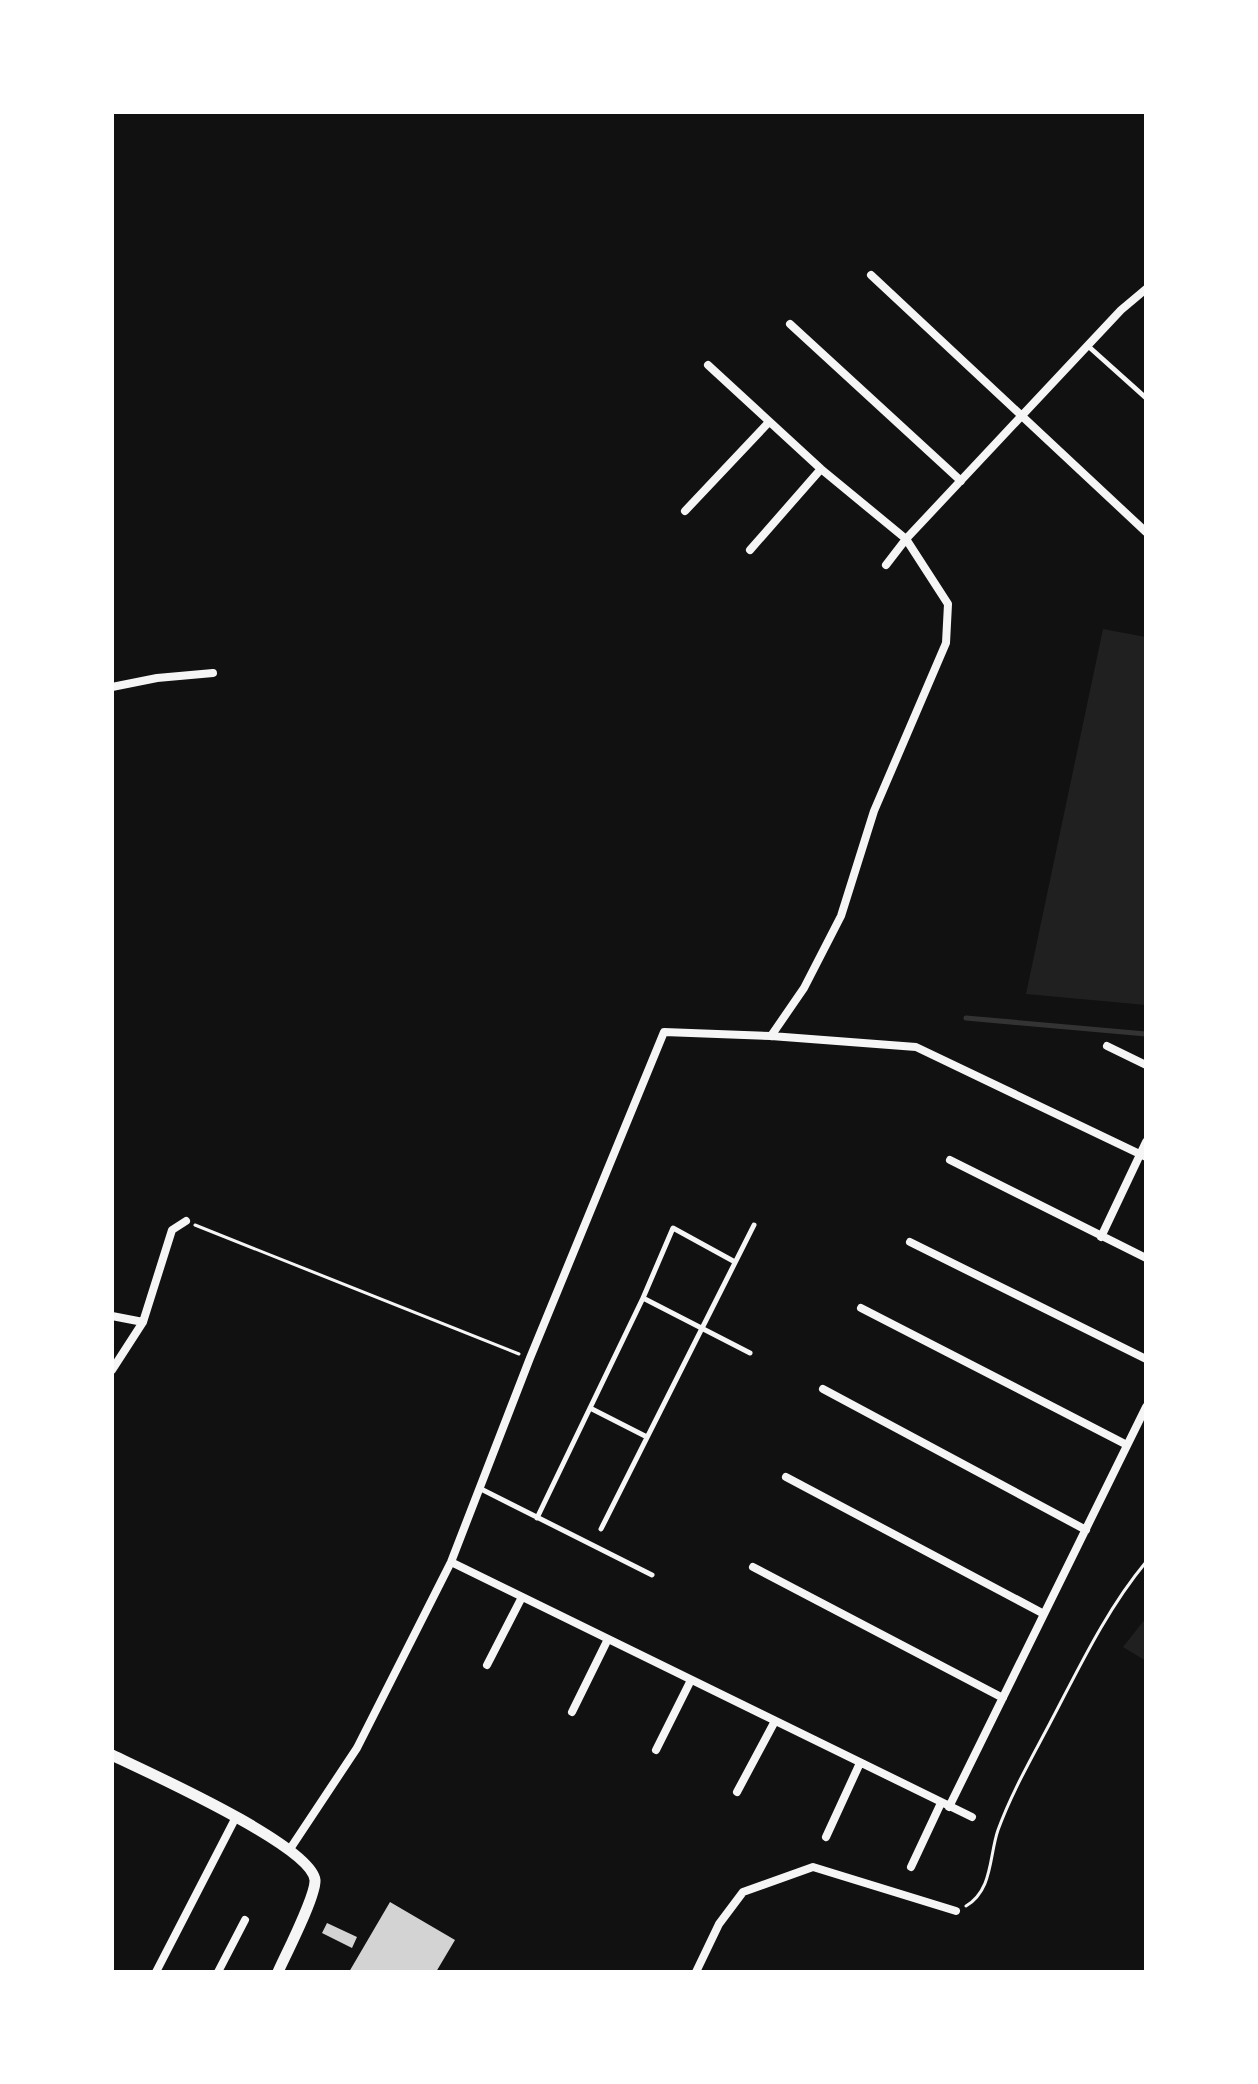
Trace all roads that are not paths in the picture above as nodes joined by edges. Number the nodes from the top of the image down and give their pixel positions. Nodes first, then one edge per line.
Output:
1 (871, 275) dead end
2 (1146, 290) edge
3 (790, 324) dead end
4 (1088, 346) junction
5 (708, 365) dead end
6 (1146, 398) edge
7 (1021, 417) junction
8 (769, 422) junction
9 (821, 469) junction
10 (961, 481) junction
11 (685, 511) dead end
12 (1146, 532) edge
13 (906, 539) junction
14 (750, 550) dead end
15 (886, 565) dead end
16 (213, 673) dead end
17 (112, 687) edge
18 (771, 1036) junction
19 (1107, 1046) dead end
20 (1146, 1065) edge
21 (1146, 1142) edge
22 (1143, 1156) edge
23 (950, 1160) dead end
24 (186, 1221) road end
25 (754, 1225) dead end
26 (1101, 1237) junction
27 (910, 1242) dead end
28 (1146, 1258) edge
29 (735, 1262) junction
30 (643, 1298) junction
31 (861, 1308) dead end
32 (112, 1316) edge
33 (143, 1322) junction
34 (701, 1328) junction
35 (750, 1353) dead end
36 (1146, 1359) edge
37 (112, 1370) edge
38 (823, 1389) dead end
39 (1146, 1407) edge
40 (590, 1408) junction
41 (645, 1436) junction
42 (1127, 1445) junction
43 (786, 1477) dead end
44 (478, 1488) junction
45 (537, 1518) junction
46 (601, 1529) dead end
47 (1086, 1530) junction
48 (451, 1562) junction
49 (753, 1567) dead end
50 (652, 1575) dead end
51 (522, 1597) junction
52 (1044, 1614) junction
53 (608, 1639) junction
54 (487, 1665) dead end
55 (691, 1680) junction
56 (1003, 1698) junction
57 (572, 1712) dead end
58 (775, 1721) junction
59 (656, 1750) dead end
60 (112, 1755) edge
61 (860, 1763) junction
62 (737, 1792) dead end
63 (945, 1805) junction
64 (236, 1817) junction
65 (972, 1817) dead end
66 (826, 1837) dead end
67 (290, 1849) junction
68 (911, 1867) dead end
69 (956, 1911) road end
70 (245, 1920) dead end
71 (156, 1972) edge
72 (218, 1972) edge
73 (278, 1972) edge
74 (696, 1972) edge

1 - 7 street
2 - 4 street
3 - 10 street
4 - 6 lane
4 - 7 street
5 - 8 street
7 - 10 street
7 - 12 street
8 - 9 street
8 - 11 street
9 - 13 street
9 - 14 street
10 - 13 street
13 - 15 street
13 - 18 street
16 - 17 street
18 - 22 street
18 - 44 street
19 - 20 street
21 - 22 street
22 - 26 street
23 - 26 street
24 - 33 street
25 - 29 lane
26 - 28 street
27 - 36 street
29 - 30 lane
29 - 34 lane
30 - 34 lane
30 - 40 lane
31 - 42 street
32 - 33 street
33 - 37 street
34 - 35 lane
34 - 41 lane
38 - 47 street
39 - 42 street
40 - 41 lane
40 - 45 lane
41 - 46 lane
42 - 47 street
43 - 52 street
44 - 45 lane
44 - 48 street
45 - 50 lane
47 - 52 street
48 - 51 street
48 - 67 street
49 - 56 street
51 - 53 street
51 - 54 street
52 - 56 street
53 - 55 street
53 - 57 street
55 - 58 street
55 - 59 street
56 - 63 street
58 - 61 street
58 - 62 street
60 - 64 street
61 - 63 street
61 - 66 street
63 - 65 street
63 - 68 street
64 - 67 street
64 - 71 street
67 - 73 street
69 - 74 street
70 - 72 street

